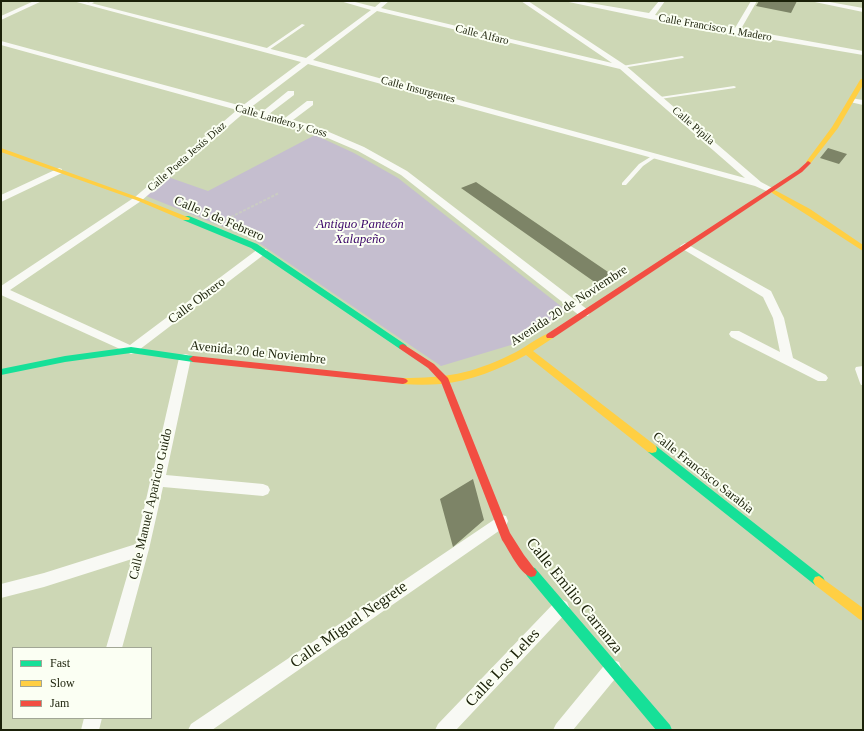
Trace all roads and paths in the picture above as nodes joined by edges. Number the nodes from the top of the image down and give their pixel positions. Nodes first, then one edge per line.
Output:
1 (39, 1) edge
2 (76, 1) edge
3 (343, 1) edge
4 (386, 1) edge
5 (524, 1) edge
6 (567, 1) edge
7 (662, 1) edge
8 (754, 1) edge
9 (813, 1) edge
10 (832, 2) edge
11 (91, 3) edge
12 (375, 9) junction
13 (863, 10) edge
14 (650, 17) junction
15 (1, 18) edge
16 (303, 25) dead end
17 (736, 32) junction
18 (1, 43) edge
19 (265, 51) junction
20 (863, 53) edge
21 (682, 57) dead end
22 (308, 62) junction
23 (622, 68) junction
24 (863, 82) edge
25 (734, 87) dead end
26 (291, 93) dead end
27 (660, 98) junction
28 (853, 100) junction
29 (310, 102) dead end
30 (863, 103) edge
31 (262, 115) junction
32 (287, 121) junction
33 (1, 150) edge
34 (657, 155) junction
35 (59, 171) junction
36 (624, 184) dead end
37 (758, 184) junction
38 (771, 190) junction
39 (280, 193) dead end
40 (1, 199) edge
41 (138, 199) junction
42 (210, 228) junction
43 (685, 246) junction
44 (863, 249) edge
45 (262, 251) junction
46 (2, 290) edge
47 (584, 313) junction
48 (736, 334) dead end
49 (131, 350) junction
50 (528, 351) junction
51 (185, 358) junction
52 (788, 360) junction
53 (863, 368) edge
54 (1, 372) edge
55 (822, 378) dead end
56 (445, 380) junction
57 (863, 383) edge
58 (156, 480) junction
59 (263, 490) dead end
60 (501, 520) junction
61 (142, 549) junction
62 (1, 591) edge
63 (561, 607) junction
64 (863, 614) edge
65 (114, 647) edge
66 (613, 668) junction
67 (93, 719) edge
68 (90, 730) edge
69 (197, 730) edge
70 (444, 730) edge
71 (562, 730) edge
72 (665, 730) edge

1 - 15 street
2 - 11 street, Calle Insurgentes
3 - 12 street, Calle Alfaro
4 - 12 street, Calle Poeta Jesús Díaz
5 - 23 street, Calle Pípila
6 - 14 street, Calle Francisco I. Madero
7 - 14 street
8 - 17 street
9 - 10 street
10 - 13 street
11 - 19 street, Calle Insurgentes
12 - 22 street, Calle Poeta Jesús Díaz
12 - 23 street, Calle Alfaro
14 - 17 street, Calle Francisco I. Madero
16 - 19 lane
17 - 20 street, Calle Francisco I. Madero
18 - 31 street, Calle Landero y Coss
19 - 22 street, Calle Insurgentes
21 - 23 lane
22 - 34 street, Calle Insurgentes
22 - 41 street, Calle Poeta Jesús Díaz
23 - 27 street, Calle Pípila
24 - 28 main road, Avenida 20 de Noviembre
25 - 27 lane
26 - 31 street
27 - 37 street, Calle Pípila
28 - 30 street
28 - 38 main road, Avenida 20 de Noviembre
29 - 32 street
31 - 32 street, Calle Landero y Coss
32 - 47 street, Calle Landero y Coss
33 - 35 main road, Calle 5 de Febrero
34 - 36 lane
34 - 37 street, Calle Insurgentes
35 - 40 street
35 - 41 main road, Calle 5 de Febrero
37 - 38 street, Calle Pípila
38 - 43 main road, Avenida 20 de Noviembre
38 - 44 main road, Calle Pípila
39 - 42 path
41 - 42 main road, Calle 5 de Febrero
41 - 46 street, Calle Poeta Jesús Díaz
42 - 45 main road, Calle 5 de Febrero
43 - 47 main road, Avenida 20 de Noviembre
43 - 52 street
45 - 49 street, Calle Obrero
45 - 56 main road, Calle 5 de Febrero
46 - 49 street
47 - 50 main road, Avenida 20 de Noviembre
48 - 52 street
49 - 51 main road, Avenida 20 de Noviembre
49 - 54 main road, Avenida 20 de Noviembre
50 - 56 main road, Avenida 20 de Noviembre
50 - 64 main road, Calle Francisco Sarabia
51 - 56 main road, Avenida 20 de Noviembre
51 - 58 street, Calle Manuel Aparicio Guido
52 - 55 street
53 - 57 lane
56 - 60 main road, Calle Emilio Carranza
58 - 59 street
58 - 61 street, Calle Manuel Aparicio Guido
60 - 63 main road, Calle Emilio Carranza
60 - 69 street, Calle Miguel Negrete
61 - 62 street
61 - 65 street, Calle Manuel Aparicio Guido
63 - 66 main road, Calle Emilio Carranza
63 - 70 street, Calle Los Leles
66 - 71 street
66 - 72 main road, Calle Emilio Carranza
67 - 68 street

